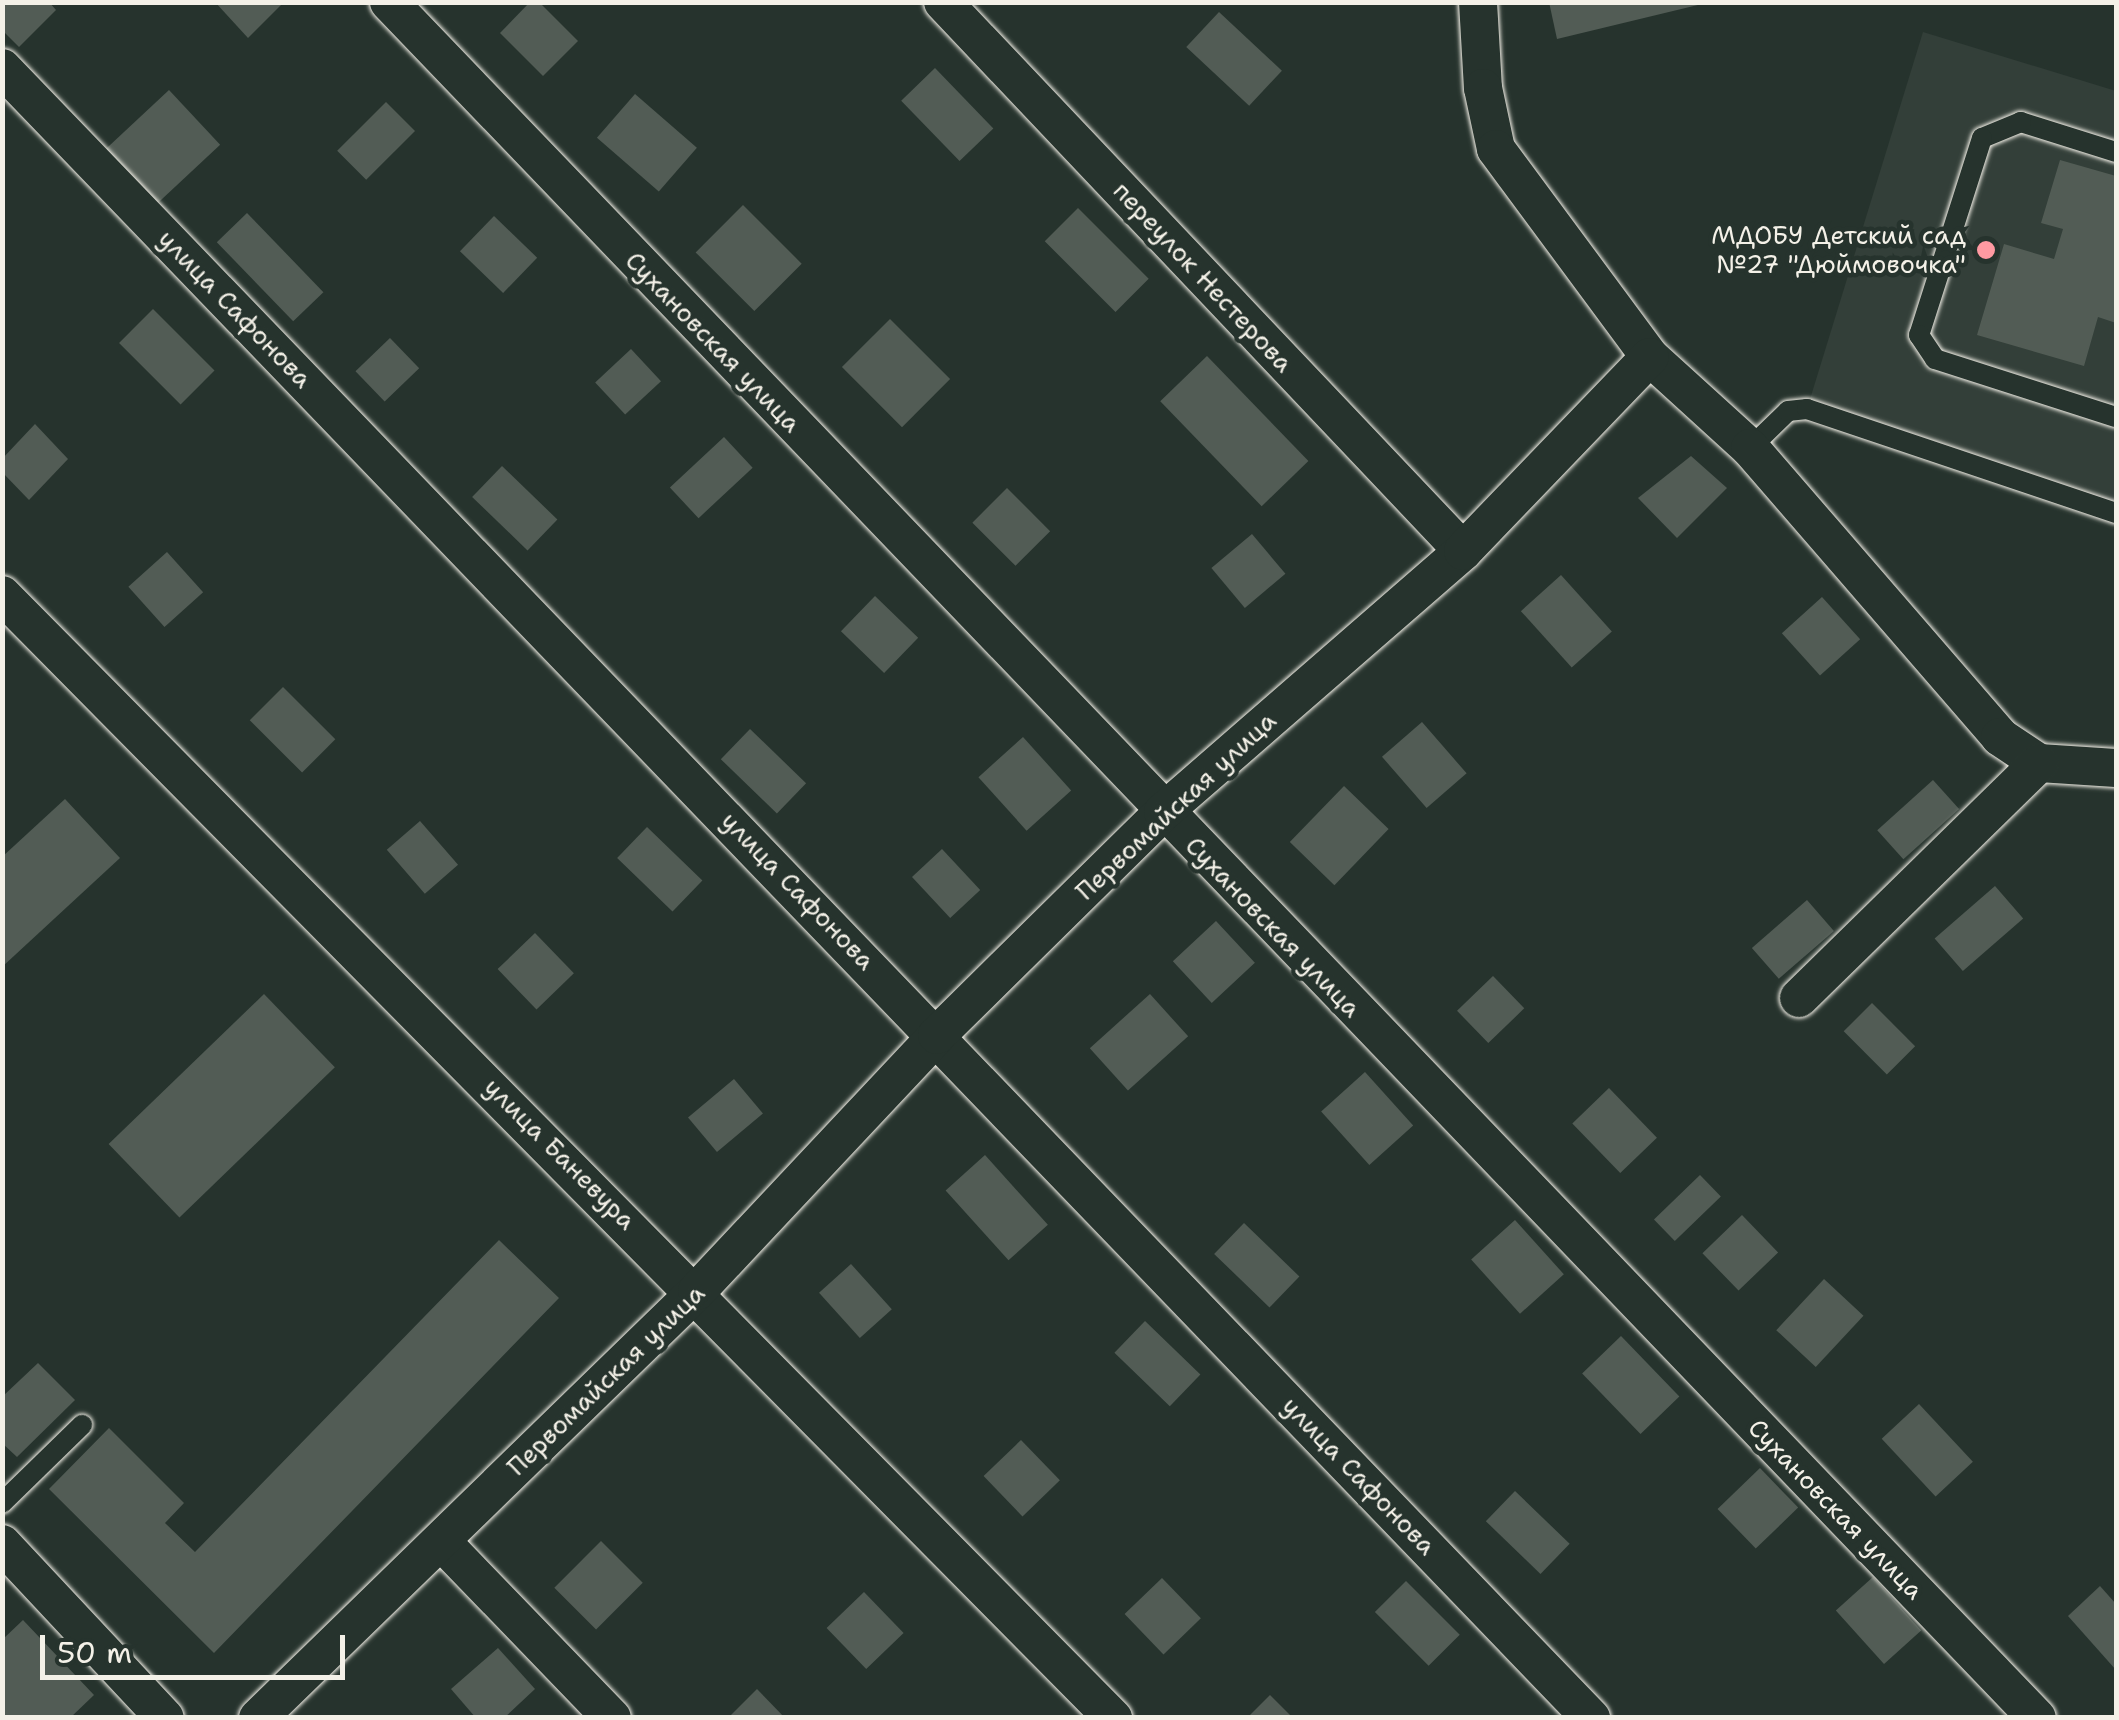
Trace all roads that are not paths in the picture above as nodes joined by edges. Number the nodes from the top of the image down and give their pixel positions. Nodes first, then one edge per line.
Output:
1 (389, 2) edge
2 (944, 2) edge
3 (1478, 2) edge
4 (2, 68) edge
5 (2116, 152) edge
6 (1650, 357) junction
7 (2116, 417) edge
8 (1750, 448) junction
9 (2116, 514) edge
10 (1463, 551) junction
11 (2, 595) edge
12 (2039, 763) junction
13 (2116, 768) edge
14 (1163, 812) junction
15 (1799, 998) dead end
16 (937, 1035) junction
17 (697, 1291) junction
18 (82, 1425) dead end
19 (2, 1503) edge
20 (440, 1541) junction
21 (2, 1544) edge
22 (165, 1718) edge
23 (258, 1718) edge
24 (612, 1718) edge
25 (1113, 1718) edge
26 (1590, 1718) edge
27 (2037, 1718) edge

1 - 14 street, Сухановская улица
2 - 10 street, переулок Нестерова
3 - 6 street
4 - 16 street, улица Сафонова
5 - 7 lane
6 - 8 street
6 - 10 street, Первомайская улица
8 - 9 lane
8 - 12 street
10 - 14 street, Первомайская улица
11 - 17 street, улица Баневура
12 - 13 street
12 - 15 street
14 - 16 street, Первомайская улица
14 - 27 street, Сухановская улица
16 - 17 street, Первомайская улица
16 - 26 street, улица Сафонова
17 - 20 street, Первомайская улица
17 - 25 street, улица Баневура
18 - 19 lane
20 - 23 street, Первомайская улица
20 - 24 street
21 - 22 street

